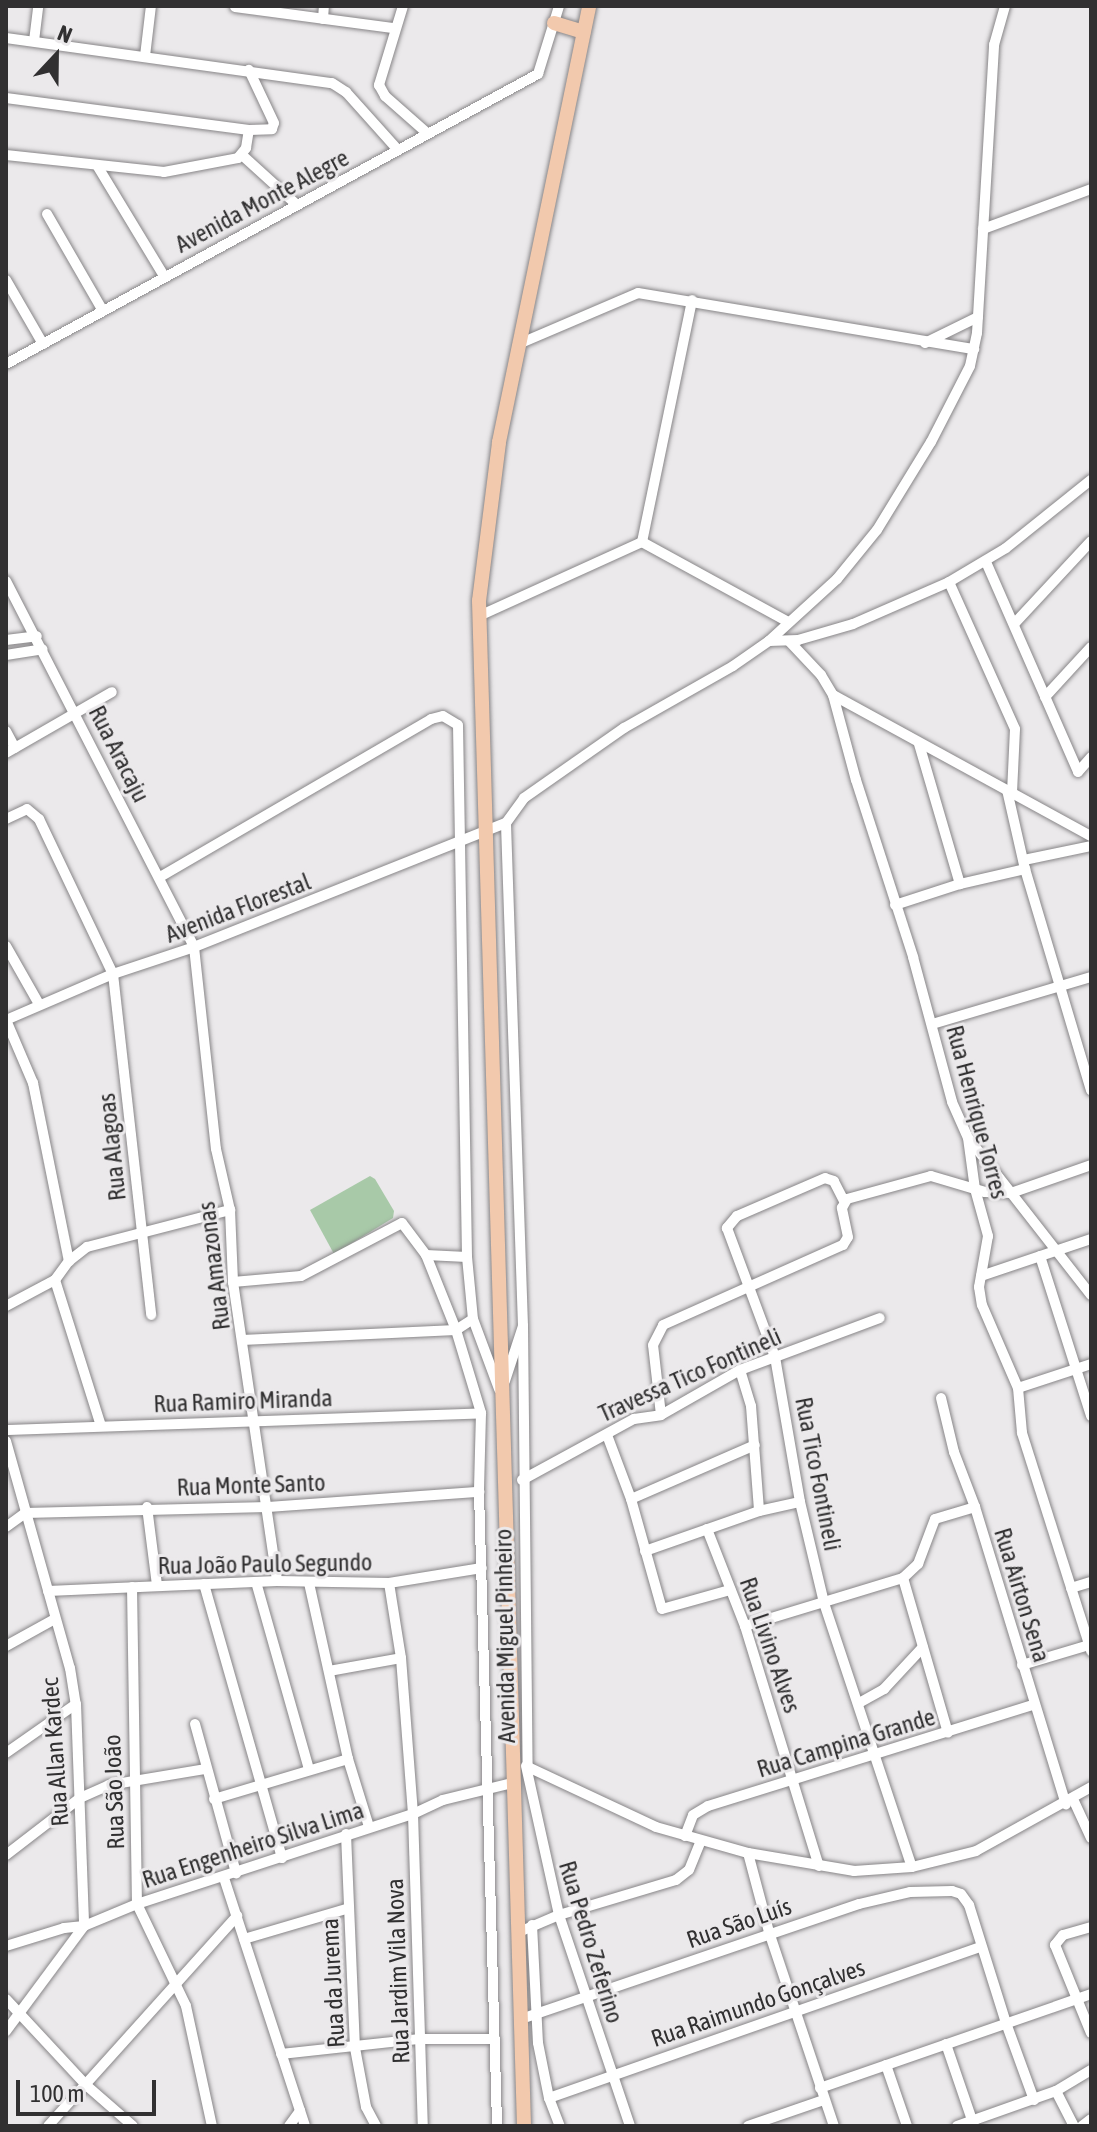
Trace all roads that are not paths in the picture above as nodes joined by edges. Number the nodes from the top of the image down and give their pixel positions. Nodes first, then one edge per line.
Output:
1 (38, 6) edge
2 (151, 6) edge
3 (324, 6) edge
4 (403, 6) edge
5 (559, 6) edge
6 (589, 6) edge
7 (1005, 6) edge
8 (235, 7) edge
9 (269, 8) edge
10 (323, 19) junction
11 (554, 23) junction
12 (393, 28) junction
13 (584, 32) junction
14 (6, 38) edge
15 (34, 41) junction
16 (145, 56) junction
17 (249, 70) junction
18 (6, 98) edge
19 (249, 130) junction
20 (427, 133) junction
21 (398, 150) junction
22 (6, 155) edge
23 (242, 155) junction
24 (98, 167) junction
25 (1091, 189) edge
26 (297, 205) junction
27 (47, 214) dead end
28 (983, 229) junction
29 (164, 276) junction
30 (6, 280) edge
31 (692, 300) junction
32 (103, 311) junction
33 (978, 317) junction
34 (521, 343) junction
35 (925, 343) junction
36 (43, 344) junction
37 (974, 349) junction
38 (6, 364) edge
39 (1091, 480) edge
40 (1091, 541) edge
41 (642, 542) junction
42 (986, 562) junction
43 (6, 581) edge
44 (949, 582) junction
45 (479, 616) junction
46 (788, 622) junction
47 (1014, 624) junction
48 (37, 636) junction
49 (6, 640) edge
50 (769, 641) junction
51 (789, 641) junction
52 (1091, 647) edge
53 (43, 649) junction
54 (6, 655) edge
55 (112, 692) dead end
56 (833, 695) junction
57 (1045, 697) junction
58 (75, 714) junction
59 (6, 731) edge
60 (919, 744) junction
61 (11, 750) edge
62 (1091, 757) edge
63 (1010, 792) junction
64 (6, 819) edge
65 (506, 823) junction
66 (483, 832) junction
67 (1091, 836) edge
68 (462, 842) junction
69 (1091, 846) edge
70 (1024, 864) junction
71 (160, 877) junction
72 (960, 884) junction
73 (895, 905) junction
74 (6, 946) edge
75 (194, 947) junction
76 (113, 974) junction
77 (1091, 977) edge
78 (1061, 986) junction
79 (39, 1004) junction
80 (6, 1020) edge
81 (932, 1024) junction
82 (1091, 1090) edge
83 (968, 1138) junction
84 (1091, 1165) edge
85 (975, 1189) junction
86 (1011, 1193) junction
87 (844, 1201) junction
88 (230, 1210) junction
89 (142, 1231) junction
90 (1091, 1239) edge
91 (1053, 1251) junction
92 (426, 1255) junction
93 (1040, 1256) junction
94 (467, 1257) junction
95 (69, 1261) junction
96 (981, 1276) junction
97 (55, 1280) junction
98 (233, 1282) junction
99 (751, 1287) junction
100 (1091, 1295) edge
101 (6, 1306) edge
102 (151, 1315) dead end
103 (880, 1318) dead end
104 (473, 1319) junction
105 (523, 1326) junction
106 (456, 1330) junction
107 (242, 1340) junction
108 (775, 1357) junction
109 (1091, 1364) edge
110 (1076, 1368) junction
111 (740, 1370) junction
112 (1018, 1388) junction
113 (501, 1394) junction
114 (941, 1398) dead end
115 (481, 1413) junction
116 (661, 1415) junction
117 (1091, 1416) edge
118 (256, 1422) junction
119 (101, 1426) junction
120 (6, 1430) edge
121 (607, 1435) junction
122 (6, 1441) edge
123 (755, 1445) junction
124 (522, 1480) junction
125 (479, 1492) junction
126 (631, 1499) junction
127 (800, 1502) junction
128 (147, 1507) junction
129 (268, 1507) junction
130 (975, 1507) junction
131 (759, 1511) junction
132 (25, 1513) junction
133 (6, 1527) edge
134 (707, 1529) junction
135 (645, 1551) junction
136 (482, 1568) junction
137 (903, 1578) junction
138 (277, 1581) junction
139 (256, 1582) junction
140 (1091, 1582) edge
141 (309, 1583) junction
142 (389, 1583) junction
143 (204, 1584) junction
144 (157, 1585) junction
145 (132, 1587) junction
146 (1071, 1588) junction
147 (730, 1590) junction
148 (48, 1591) junction
149 (824, 1603) junction
150 (55, 1619) junction
151 (745, 1626) junction
152 (6, 1646) edge
153 (923, 1647) junction
154 (1090, 1648) edge
155 (401, 1658) junction
156 (1022, 1665) junction
157 (329, 1671) junction
158 (859, 1703) junction
159 (76, 1704) junction
160 (1033, 1705) junction
161 (195, 1724) dead end
162 (948, 1733) junction
163 (6, 1753) edge
164 (875, 1757) junction
165 (348, 1759) junction
166 (513, 1762) junction
167 (528, 1767) junction
168 (206, 1769) junction
169 (309, 1769) junction
170 (137, 1780) junction
171 (794, 1780) junction
172 (512, 1783) junction
173 (262, 1784) junction
174 (1091, 1787) edge
175 (489, 1790) junction
176 (80, 1798) junction
177 (214, 1799) junction
178 (1069, 1802) junction
179 (413, 1814) junction
180 (369, 1827) junction
181 (346, 1834) junction
182 (685, 1836) junction
183 (1091, 1838) edge
184 (701, 1841) junction
185 (748, 1853) junction
186 (6, 1855) edge
187 (282, 1858) junction
188 (819, 1866) junction
189 (912, 1867) junction
190 (236, 1873) junction
191 (224, 1878) junction
192 (137, 1904) junction
193 (349, 1908) junction
194 (559, 1915) junction
195 (237, 1916) junction
196 (84, 1926) junction
197 (1091, 1927) edge
198 (525, 1928) junction
199 (769, 1932) junction
200 (244, 1939) junction
201 (6, 1946) edge
202 (981, 1947) junction
203 (175, 1988) junction
204 (1091, 1994) edge
205 (586, 1997) junction
206 (6, 1999) edge
207 (1077, 1999) junction
208 (19, 2012) junction
209 (795, 2013) junction
210 (528, 2017) junction
211 (1006, 2023) junction
212 (6, 2031) edge
213 (1091, 2033) edge
214 (420, 2039) junction
215 (495, 2039) junction
216 (946, 2044) junction
217 (355, 2048) junction
218 (281, 2054) junction
219 (886, 2065) junction
220 (1091, 2070) edge
221 (611, 2075) junction
222 (86, 2085) junction
223 (820, 2088) junction
224 (1056, 2091) junction
225 (549, 2098) junction
226 (824, 2100) junction
227 (1034, 2100) junction
228 (300, 2111) junction
229 (1091, 2119) edge
230 (973, 2123) edge
231 (48, 2126) edge
232 (133, 2126) edge
233 (212, 2126) edge
234 (289, 2126) edge
235 (305, 2126) edge
236 (376, 2126) edge
237 (423, 2126) edge
238 (497, 2126) edge
239 (524, 2126) edge
240 (560, 2126) edge
241 (630, 2126) edge
242 (748, 2126) edge
243 (834, 2126) edge
244 (907, 2126) edge
245 (957, 2126) edge
246 (1074, 2126) edge
247 (1082, 2126) edge

1 - 15 street
2 - 16 street
3 - 10 street
4 - 12 street
5 - 11 street
6 - 13 highway
7 - 28 street
8 - 9 street
9 - 10 street
10 - 12 street
11 - 13 highway
11 - 20 street, Avenida Monte Alegre
12 - 20 street
13 - 34 highway
14 - 15 street
15 - 16 street
16 - 17 street
17 - 19 street
17 - 21 street
18 - 19 street
19 - 23 street
20 - 21 street, Avenida Monte Alegre
21 - 26 street, Avenida Monte Alegre
22 - 24 street
23 - 24 street
23 - 26 street
24 - 29 street
25 - 28 street
26 - 29 street, Avenida Monte Alegre
27 - 32 street
28 - 33 street
29 - 32 street, Avenida Monte Alegre
30 - 36 street
31 - 34 street
31 - 35 street
31 - 41 street
32 - 36 street, Avenida Monte Alegre
33 - 35 street
33 - 37 street
34 - 45 highway
35 - 37 street
36 - 38 street, Avenida Monte Alegre
37 - 46 street
39 - 42 street
40 - 47 street
41 - 45 street
41 - 46 street
42 - 44 street
42 - 47 street
43 - 48 street, Rua Aracaju
44 - 51 street
44 - 63 street
45 - 66 highway
46 - 50 street
47 - 57 street
48 - 49 street
48 - 53 street, Rua Aracaju
50 - 51 street
50 - 65 street
51 - 56 street, Rua Henrique Torres
52 - 57 street
53 - 54 street
53 - 58 street, Rua Aracaju
55 - 58 street
56 - 60 street
56 - 73 street, Rua Henrique Torres
57 - 62 street
58 - 61 street
58 - 71 street, Rua Aracaju
59 - 61 street
60 - 63 street
60 - 72 street
63 - 67 street
63 - 70 street
64 - 76 street, Rua Alagoas
65 - 66 street, Avenida Florestal
65 - 105 street, Avenida Miguel Pinheiro
66 - 68 street, Avenida Florestal
66 - 113 highway
68 - 71 street
68 - 75 street, Avenida Florestal
68 - 94 street
69 - 70 street
70 - 72 street
70 - 78 street
71 - 75 street, Rua Aracaju
72 - 73 street
73 - 81 street, Rua Henrique Torres
74 - 79 street
75 - 76 street, Avenida Florestal
75 - 88 street, Rua Amazonas
76 - 79 street, Avenida Florestal
76 - 89 street, Rua Alagoas
77 - 78 street
78 - 81 street
78 - 82 street
79 - 80 street, Avenida Florestal
80 - 95 street
81 - 83 street, Rua Henrique Torres
83 - 85 street, Rua Henrique Torres
83 - 86 street
84 - 86 street
85 - 86 street
85 - 87 street
85 - 96 street, Rua Henrique Torres
86 - 91 street
87 - 99 street
87 - 99 street, Rua Tico Fontineli
88 - 89 street
88 - 98 street, Rua Amazonas
89 - 95 street
89 - 102 street, Rua Alagoas
90 - 91 street
91 - 93 street
91 - 100 street
92 - 94 street
92 - 98 street
92 - 106 street
93 - 96 street
93 - 110 street
94 - 104 street
95 - 97 street
96 - 112 street, Rua Henrique Torres
97 - 101 street
97 - 119 street
98 - 107 street, Rua Amazonas
99 - 108 street, Rua Tico Fontineli
99 - 116 street
103 - 108 street, Travessa Tico Fontineli
104 - 106 street
104 - 113 street
105 - 113 street
105 - 124 street, Avenida Miguel Pinheiro
106 - 107 street
106 - 115 street
107 - 118 street, Rua Amazonas
108 - 111 street, Travessa Tico Fontineli
108 - 127 street, Rua Tico Fontineli
109 - 110 street
110 - 112 street
110 - 117 street
111 - 116 street, Travessa Tico Fontineli
111 - 123 street
112 - 146 street, Rua Henrique Torres
113 - 166 highway
114 - 130 street, Rua Airton Sena
115 - 118 street, Rua Ramiro Miranda
115 - 125 street
116 - 121 street, Travessa Tico Fontineli
118 - 119 street, Rua Ramiro Miranda
118 - 129 street, Rua Amazonas
119 - 120 street, Rua Ramiro Miranda
121 - 124 street, Travessa Tico Fontineli
121 - 126 street
122 - 132 street, Rua Allan Kardec
123 - 126 street
123 - 131 street
124 - 167 street, Avenida Miguel Pinheiro
125 - 129 street, Rua Monte Santo
125 - 136 street
126 - 135 street
127 - 131 street
127 - 149 street, Rua Tico Fontineli
128 - 129 street, Rua Monte Santo
128 - 132 street, Rua Monte Santo
128 - 144 street
129 - 138 street, Rua Amazonas
130 - 137 street
130 - 156 street, Rua Airton Sena
131 - 134 street
132 - 133 street
132 - 148 street, Rua Allan Kardec
134 - 135 street
134 - 147 street, Rua Livino Alves
135 - 147 street
136 - 142 street, Rua João Paulo Segundo
136 - 175 street
137 - 149 street
137 - 153 street
138 - 139 street, Rua João Paulo Segundo
138 - 141 street, Rua João Paulo Segundo
139 - 143 street, Rua João Paulo Segundo
139 - 169 street
140 - 146 street
141 - 142 street, Rua João Paulo Segundo
141 - 157 street
142 - 155 street, Rua Jardim Vila Nova
143 - 144 street, Rua João Paulo Segundo
143 - 173 street
144 - 145 street, Rua João Paulo Segundo
145 - 148 street, Rua João Paulo Segundo
145 - 170 street, Rua São João
146 - 154 street, Rua Henrique Torres
147 - 151 street, Rua Livino Alves
148 - 150 street, Rua Allan Kardec
149 - 151 street
149 - 158 street, Rua Tico Fontineli
150 - 152 street
150 - 159 street, Rua Allan Kardec
151 - 171 street, Rua Livino Alves
153 - 158 street
153 - 162 street
154 - 156 street
155 - 157 street
155 - 179 street, Rua Jardim Vila Nova
156 - 160 street, Rua Airton Sena
157 - 165 street
158 - 164 street, Rua Tico Fontineli
159 - 163 street
159 - 176 street, Rua Allan Kardec
160 - 162 street, Rua Campina Grande
160 - 178 street, Rua Airton Sena
161 - 168 street
162 - 164 street, Rua Campina Grande
164 - 171 street, Rua Campina Grande
164 - 189 street, Rua Tico Fontineli
165 - 169 street
165 - 180 street
166 - 167 street
166 - 172 highway
167 - 182 street, Avenida Miguel Pinheiro
167 - 194 street, Rua Pedro Zeferino
168 - 170 street
168 - 177 street
169 - 173 street
170 - 176 street
170 - 192 street, Rua São João
171 - 182 street, Rua Campina Grande
171 - 188 street, Rua Livino Alves
172 - 175 street, Rua Engenheiro Silva Lima
172 - 198 highway
173 - 177 street
173 - 187 street
174 - 178 street, Avenida Miguel Pinheiro
175 - 179 street, Rua Engenheiro Silva Lima
175 - 215 street
176 - 186 street
176 - 196 street, Rua Allan Kardec
177 - 190 street
178 - 183 street, Rua Airton Sena
178 - 189 street, Avenida Miguel Pinheiro
179 - 180 street, Rua Engenheiro Silva Lima
179 - 214 street, Rua Jardim Vila Nova
180 - 181 street, Rua Engenheiro Silva Lima
181 - 187 street, Rua Engenheiro Silva Lima
181 - 193 street, Rua da Jurema
182 - 184 street, Avenida Miguel Pinheiro
184 - 185 street, Avenida Miguel Pinheiro
184 - 194 street
185 - 188 street, Avenida Miguel Pinheiro
185 - 199 street
187 - 190 street, Rua Engenheiro Silva Lima
188 - 189 street, Avenida Miguel Pinheiro
190 - 191 street, Rua Engenheiro Silva Lima
191 - 192 street, Rua Engenheiro Silva Lima
191 - 195 street
192 - 196 street, Rua Engenheiro Silva Lima
192 - 203 street, Rua São João
193 - 200 street
193 - 217 street, Rua da Jurema
194 - 198 street
194 - 205 street, Rua Pedro Zeferino
195 - 200 street
195 - 203 street
196 - 201 street, Rua Engenheiro Silva Lima
196 - 208 street
197 - 207 street
198 - 210 highway
199 - 202 street, Rua São Luís
199 - 205 street, Rua São Luís
199 - 209 street
200 - 218 street
202 - 209 street, Rua Raimundo Gonçalves
202 - 211 street
203 - 222 street
203 - 233 street, Rua São João
204 - 207 street
205 - 210 street, Rua São Luís
205 - 221 street, Rua Pedro Zeferino
206 - 208 street
207 - 211 street
207 - 213 street
208 - 212 street
208 - 222 street
209 - 221 street, Rua Raimundo Gonçalves
209 - 223 street
210 - 225 street
210 - 239 highway
211 - 216 street
211 - 227 street
214 - 215 street
214 - 217 street
214 - 237 street, Rua Jardim Vila Nova
215 - 238 street
216 - 219 street
216 - 230 street
217 - 218 street
217 - 236 street, Rua da Jurema
218 - 228 street
219 - 223 street
219 - 244 street
220 - 224 street
221 - 225 street, Rua Raimundo Gonçalves
221 - 241 street, Rua Pedro Zeferino
222 - 231 street
222 - 232 street
223 - 226 street
224 - 227 street
224 - 246 street
225 - 240 street
226 - 242 street
226 - 243 street
227 - 230 street
228 - 234 street
228 - 235 street
229 - 247 street
230 - 245 street

